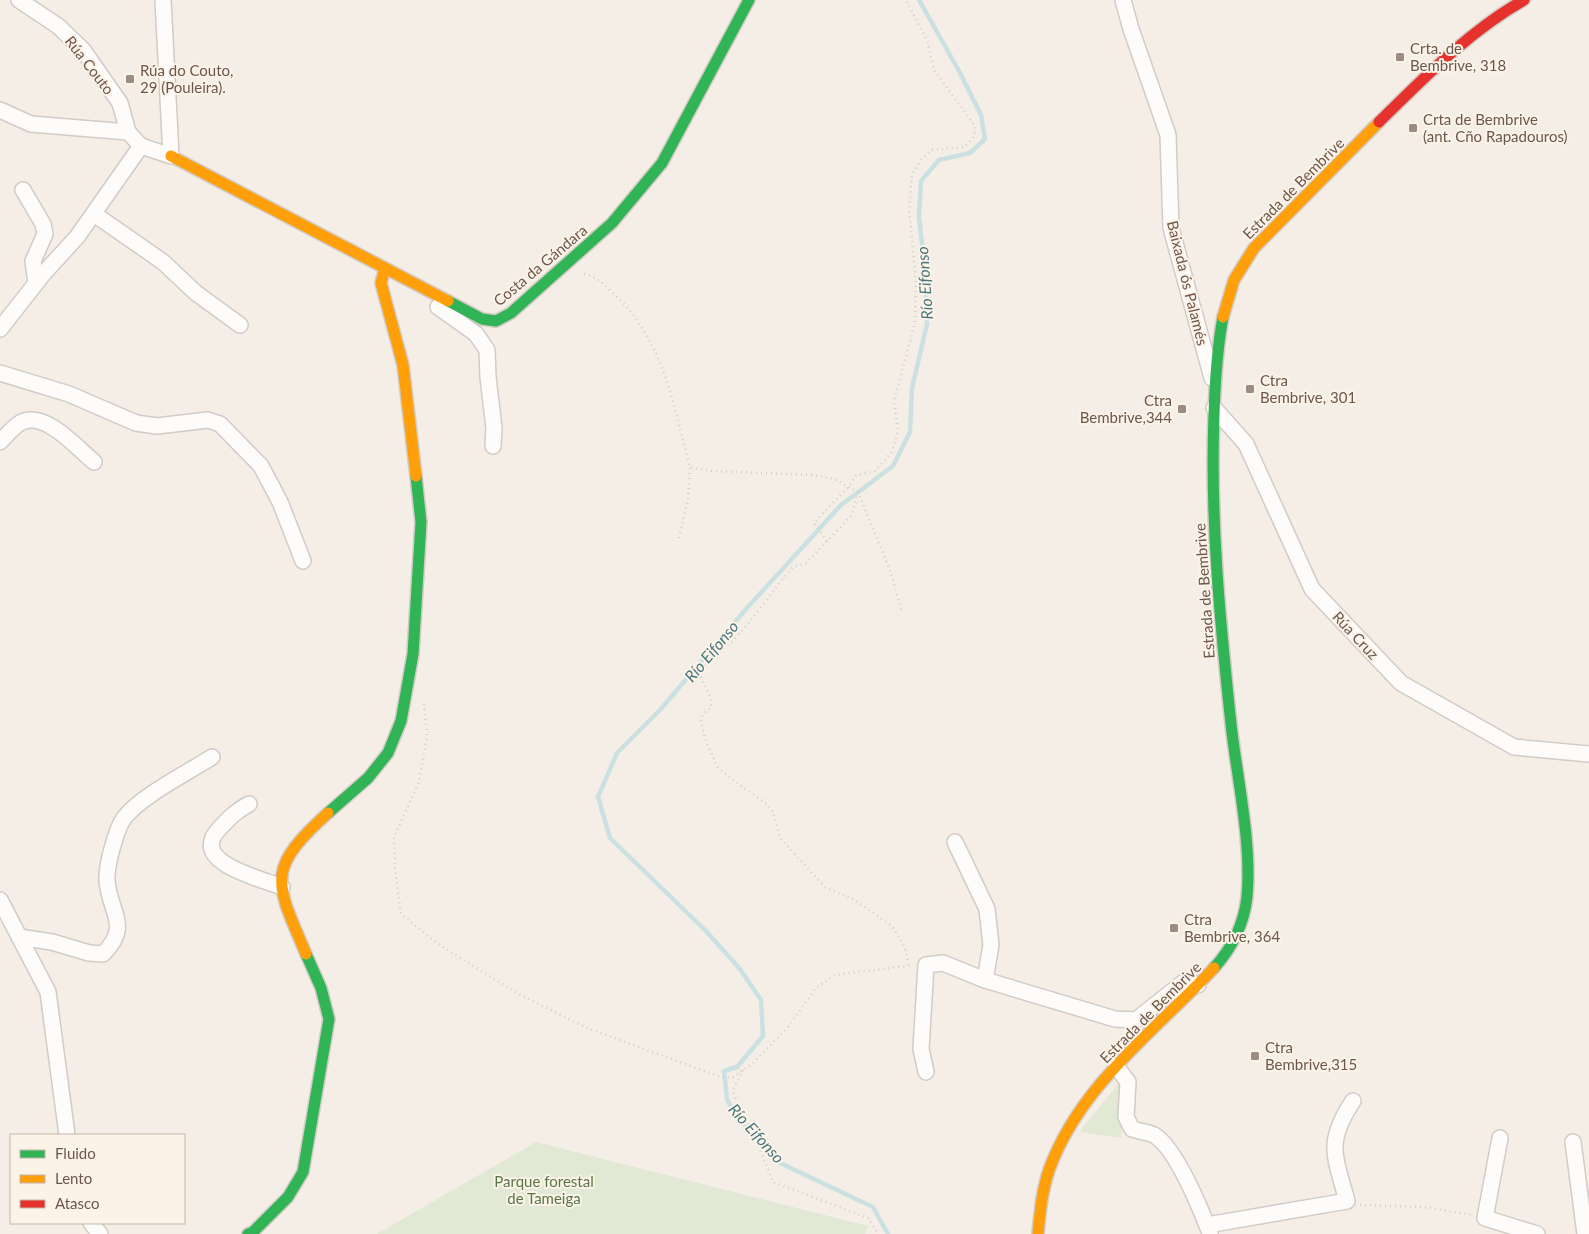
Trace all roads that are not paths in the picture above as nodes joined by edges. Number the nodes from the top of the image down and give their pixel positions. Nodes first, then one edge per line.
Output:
1 (19, 0) edge
2 (163, 0) edge
3 (749, 0) edge
4 (1123, 0) edge
5 (1524, 0) edge
6 (0, 110) edge
7 (128, 132) junction
8 (141, 146) junction
9 (170, 156) junction
10 (23, 190) dead end
11 (94, 214) junction
12 (384, 268) junction
13 (408, 280) junction
14 (36, 283) junction
15 (240, 325) dead end
16 (0, 330) edge
17 (0, 373) edge
18 (1216, 392) junction
19 (1214, 408) junction
20 (0, 442) edge
21 (493, 446) dead end
22 (94, 462) dead end
23 (303, 561) dead end
24 (1589, 754) edge
25 (212, 757) dead end
26 (249, 804) dead end
27 (955, 842) dead end
28 (282, 887) junction
29 (0, 900) edge
30 (20, 938) junction
31 (985, 980) junction
32 (1198, 985) junction
33 (1116, 1066) junction
34 (926, 1072) dead end
35 (1353, 1101) dead end
36 (67, 1134) edge
37 (1500, 1138) dead end
38 (1573, 1142) dead end
39 (1209, 1229) edge
40 (248, 1234) edge
41 (1038, 1234) edge
42 (1537, 1234) edge
43 (1585, 1234) edge

1 - 7 street, Rúa Couto
2 - 9 street
3 - 13 street, Costa da Gándara
4 - 18 street, Baixada ós Palamés
5 - 18 street, Estrada de Bembrive
6 - 7 street
7 - 8 street, Rúa Couto
8 - 9 street
8 - 11 street
9 - 12 street, Costa da Gándara
10 - 14 street
11 - 14 street
11 - 15 street
12 - 13 street, Costa da Gándara
12 - 28 street
13 - 21 street
14 - 16 street
17 - 23 street
18 - 19 street, Estrada de Bembrive
19 - 24 street, Rúa Cruz
19 - 32 street, Estrada de Bembrive
20 - 22 street
25 - 30 street
26 - 28 street
27 - 31 street
28 - 40 street
29 - 30 street
30 - 36 street
31 - 32 street
31 - 34 street
32 - 33 street, Estrada de Bembrive
33 - 39 street
33 - 41 street, Estrada de Bembrive
35 - 39 street
37 - 42 street
38 - 43 street

